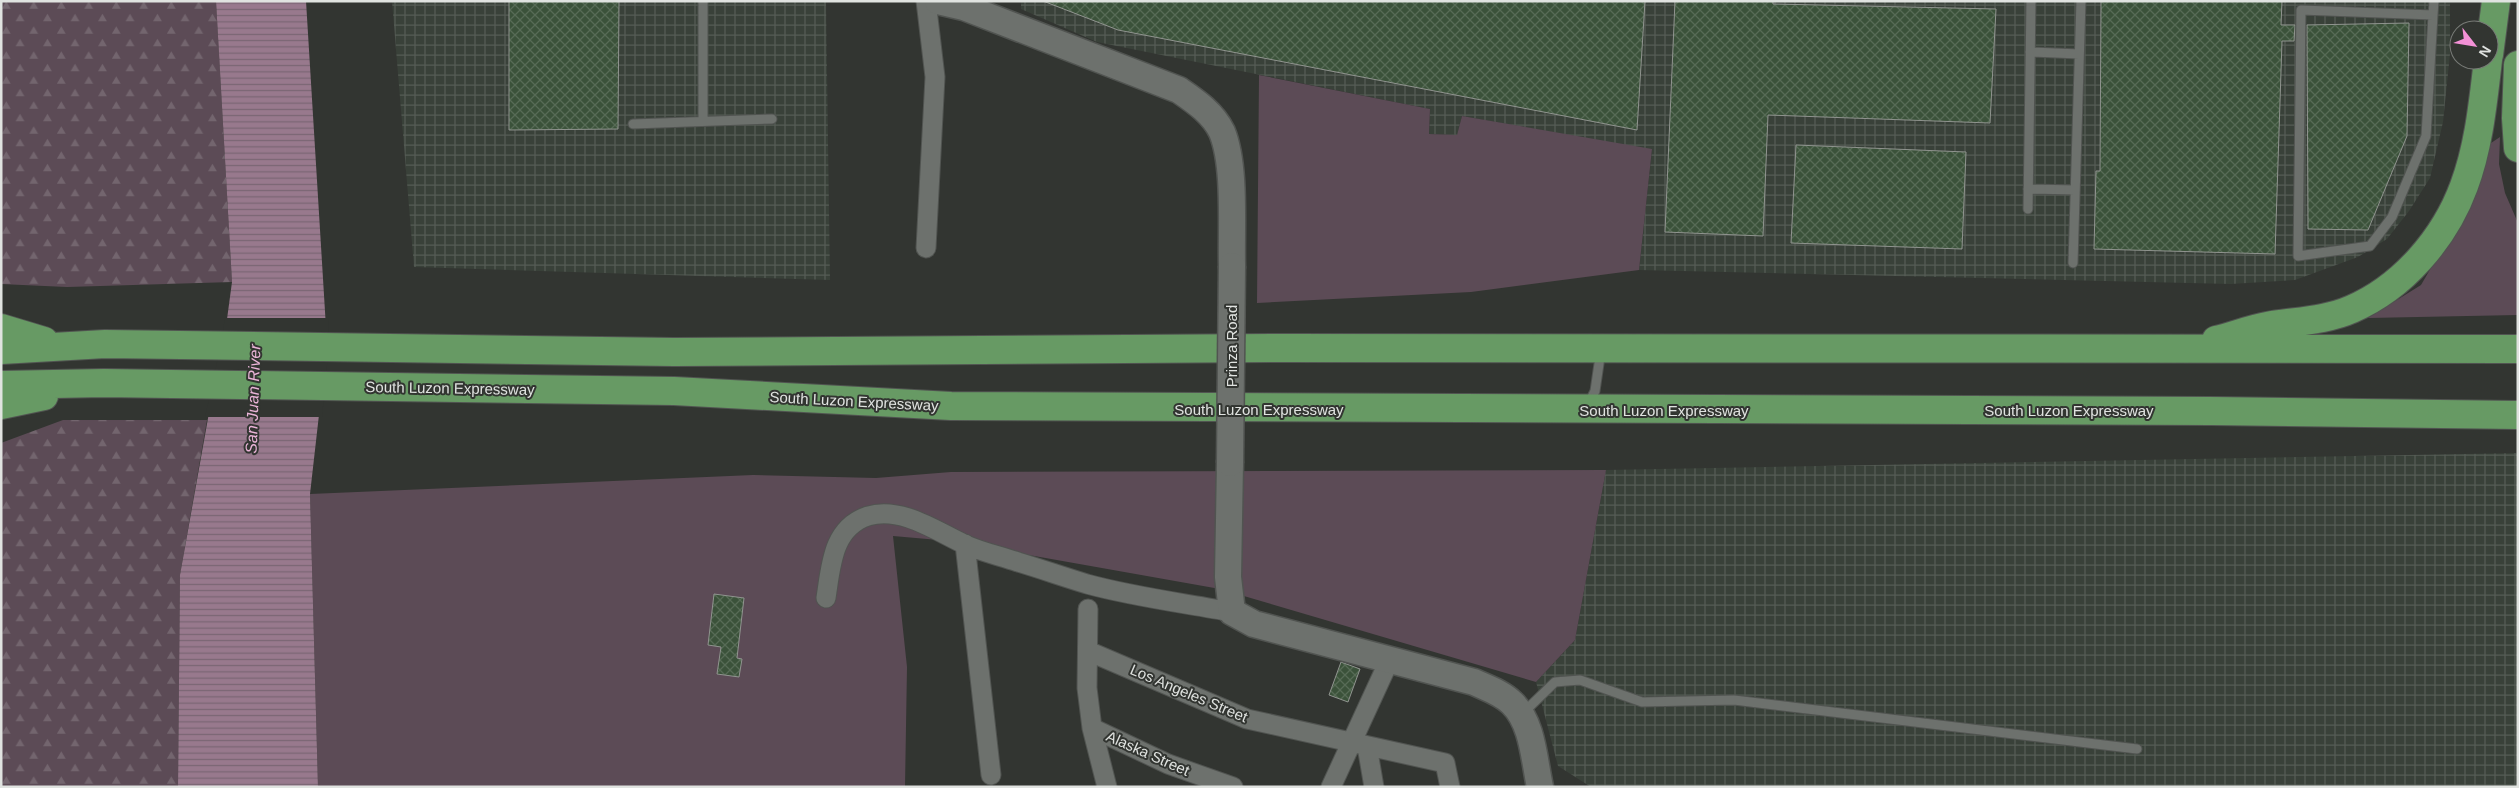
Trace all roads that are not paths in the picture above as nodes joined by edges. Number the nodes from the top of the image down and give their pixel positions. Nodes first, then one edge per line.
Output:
1 (703, 1) edge
2 (926, 1) edge
3 (938, 1) edge
4 (2032, 1) edge
5 (2081, 1) edge
6 (2434, 1) edge
7 (2496, 1) edge
8 (2319, 6) edge
9 (2433, 15) junction
10 (2494, 20) edge
11 (2030, 52) junction
12 (2079, 54) junction
13 (2518, 65) edge
14 (2487, 70) edge
15 (772, 120) dead end
16 (703, 121) junction
17 (633, 124) dead end
18 (2518, 148) edge
19 (2028, 189) junction
20 (2075, 190) junction
21 (2028, 209) dead end
22 (926, 248) dead end
23 (2073, 263) dead end
24 (1, 328) edge
25 (58, 345) junction
26 (1601, 349) junction
27 (2518, 349) edge
28 (1, 350) edge
29 (2181, 350) junction
30 (105, 383) junction
31 (1, 385) edge
32 (1, 405) edge
33 (1586, 410) junction
34 (2518, 415) edge
35 (965, 544) junction
36 (826, 598) dead end
37 (1088, 610) dead end
38 (1232, 612) junction
39 (1088, 651) junction
40 (1389, 661) junction
41 (1520, 716) junction
42 (1092, 728) junction
43 (1359, 745) junction
44 (2137, 749) dead end
45 (991, 775) dead end
46 (1107, 787) edge
47 (1233, 787) edge
48 (1331, 787) edge
49 (1374, 787) edge
50 (1450, 787) edge
51 (1540, 787) edge

1 - 16 lane
2 - 22 street
3 - 38 main road, Prinza Road, bridge
4 - 11 lane
5 - 12 lane
6 - 9 lane
7 - 10 highway
8 - 9 lane
8 - 9 lane
11 - 12 lane
11 - 19 lane
12 - 20 lane
13 - 18 highway
14 - 29 highway
15 - 16 lane
16 - 17 lane
19 - 20 lane
19 - 21 lane
20 - 23 lane
24 - 25 highway
25 - 26 highway
25 - 28 highway
26 - 29 highway
26 - 33 lane
27 - 29 highway
30 - 31 highway, South Luzon Expressway
30 - 32 highway
30 - 33 highway, South Luzon Expressway
33 - 34 highway, South Luzon Expressway
35 - 36 street
35 - 38 street
35 - 45 street
37 - 39 street
38 - 40 main road
39 - 42 street
39 - 43 street, Los Angeles Street
40 - 41 main road
40 - 43 street
41 - 44 lane
41 - 51 main road
42 - 46 street
42 - 47 street, Alaska Street
43 - 48 street
43 - 49 street
43 - 50 street, Los Angeles Street

